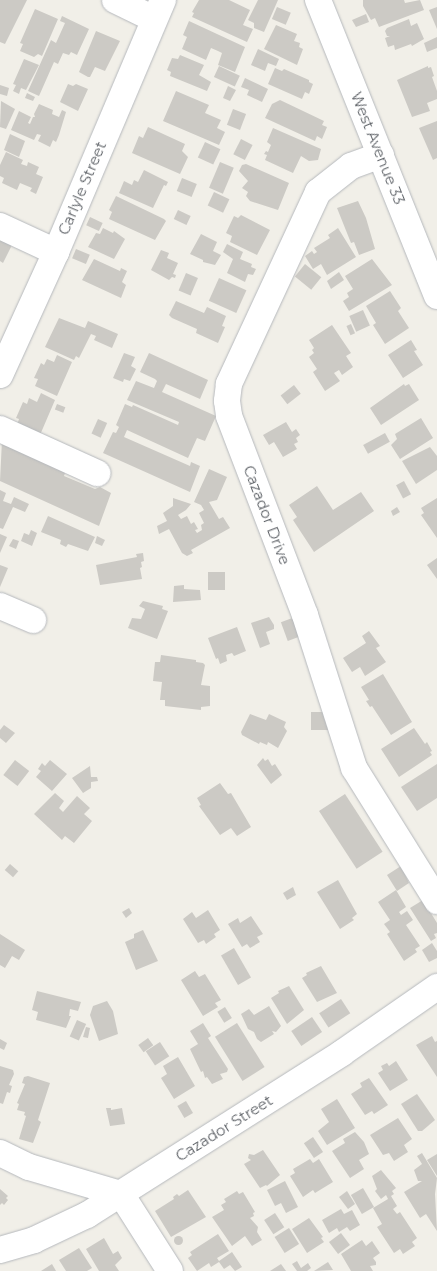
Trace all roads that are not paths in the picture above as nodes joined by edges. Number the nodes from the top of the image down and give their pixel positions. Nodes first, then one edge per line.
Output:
1 (115, 0) edge
2 (318, 0) edge
3 (158, 9) edge
4 (381, 155) junction
5 (0, 226) edge
6 (56, 252) junction
7 (437, 296) edge
8 (8, 336) edge
9 (0, 375) edge
10 (0, 429) edge
11 (97, 474) dead end
12 (0, 606) edge
13 (33, 620) dead end
14 (437, 901) edge
15 (437, 987) edge
16 (0, 1153) edge
17 (121, 1194) junction
18 (0, 1250) edge
19 (170, 1271) edge

1 - 3 street
2 - 4 street, West Avenue 33
3 - 6 street, Carlyle Street
4 - 7 street, West Avenue 33
4 - 14 street, Cazador Drive
5 - 6 street
6 - 8 street, Carlyle Street
8 - 9 street, Carlyle Street
10 - 11 street
12 - 13 street
15 - 17 street, Cazador Street
16 - 17 street
17 - 18 street, Cazador Street
17 - 19 street

